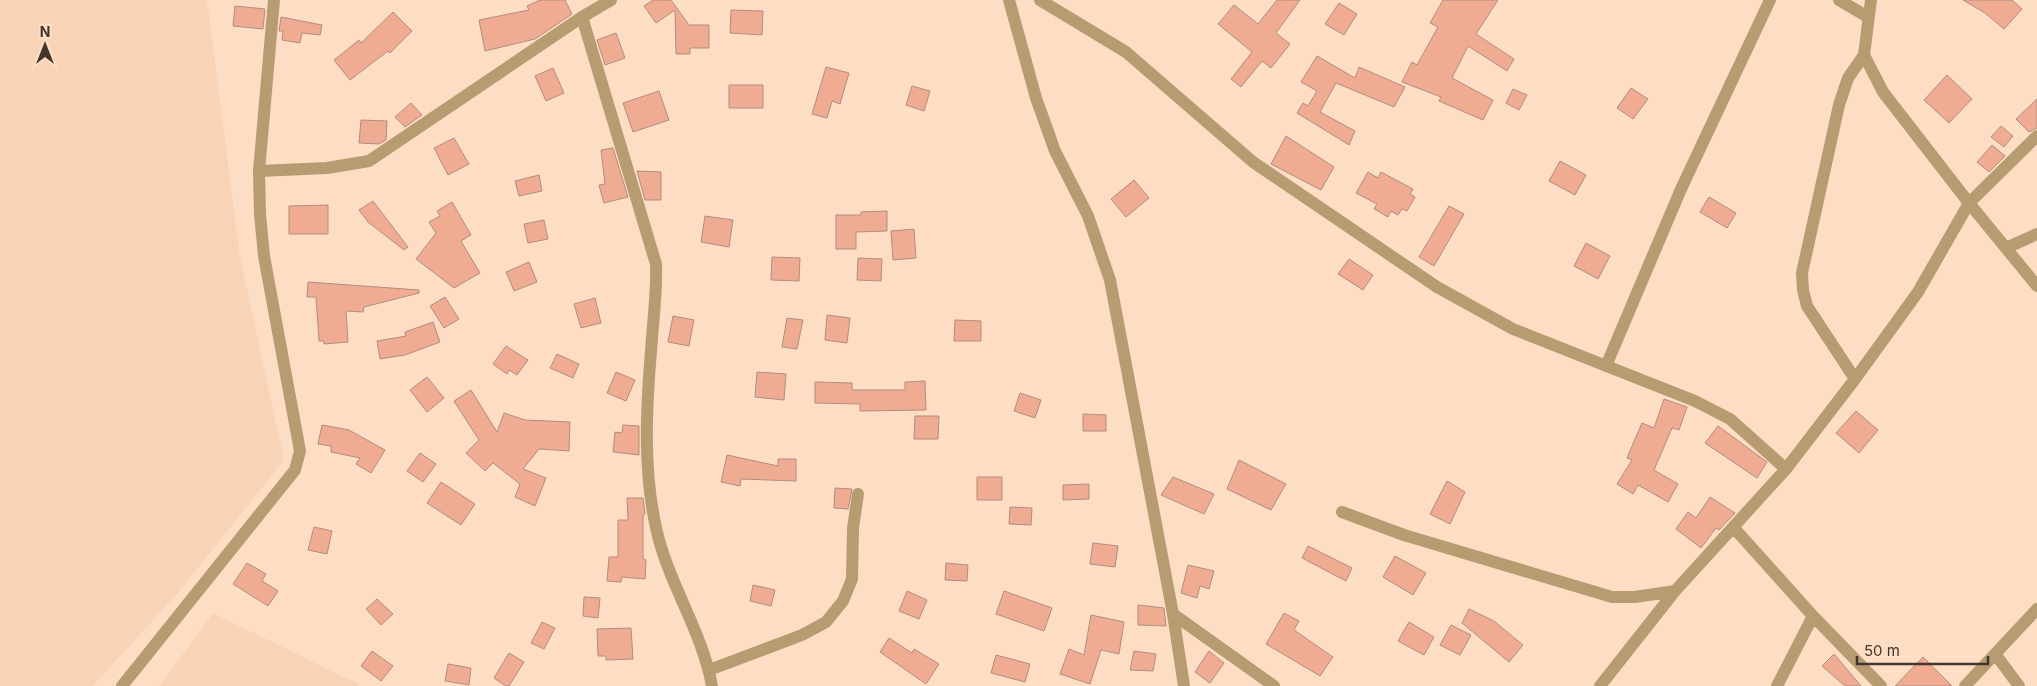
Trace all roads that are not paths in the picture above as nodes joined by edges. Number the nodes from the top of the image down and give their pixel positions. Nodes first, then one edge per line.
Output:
1 (274, 0) edge
2 (610, 0) edge
3 (1010, 0) edge
4 (1040, 0) edge
5 (1770, 0) edge
6 (1838, 0) edge
7 (1871, 0) edge
8 (582, 17) junction
9 (1868, 17) junction
10 (1864, 55) junction
11 (2037, 136) edge
12 (259, 170) junction
13 (1969, 203) junction
14 (2037, 234) edge
15 (2006, 248) junction
16 (2037, 286) edge
17 (1606, 366) junction
18 (1855, 379) junction
19 (1786, 470) junction
20 (858, 494) dead end
21 (1342, 512) dead end
22 (1734, 528) junction
23 (1675, 591) junction
24 (2037, 609) edge
25 (1173, 614) junction
26 (1813, 616) junction
27 (1996, 655) junction
28 (709, 670) junction
29 (122, 686) edge
30 (712, 686) edge
31 (1184, 686) edge
32 (1274, 686) edge
33 (1600, 686) edge
34 (1776, 686) edge
35 (1881, 686) edge
36 (1965, 686) edge
37 (2019, 686) edge

1 - 12 street
2 - 8 street
3 - 25 street
4 - 17 street
5 - 17 street
6 - 9 street
7 - 9 street
8 - 12 street
8 - 28 street
9 - 10 street
10 - 13 street
10 - 18 street
11 - 13 street
12 - 29 street
13 - 15 street
13 - 18 street
14 - 15 street
15 - 16 street
17 - 19 street
18 - 19 street
19 - 22 street
20 - 28 street
21 - 23 street
22 - 23 street
22 - 26 street
23 - 33 street
24 - 27 street
25 - 31 street
25 - 32 street
26 - 34 street
26 - 35 street
27 - 36 street
27 - 37 street
28 - 30 street

